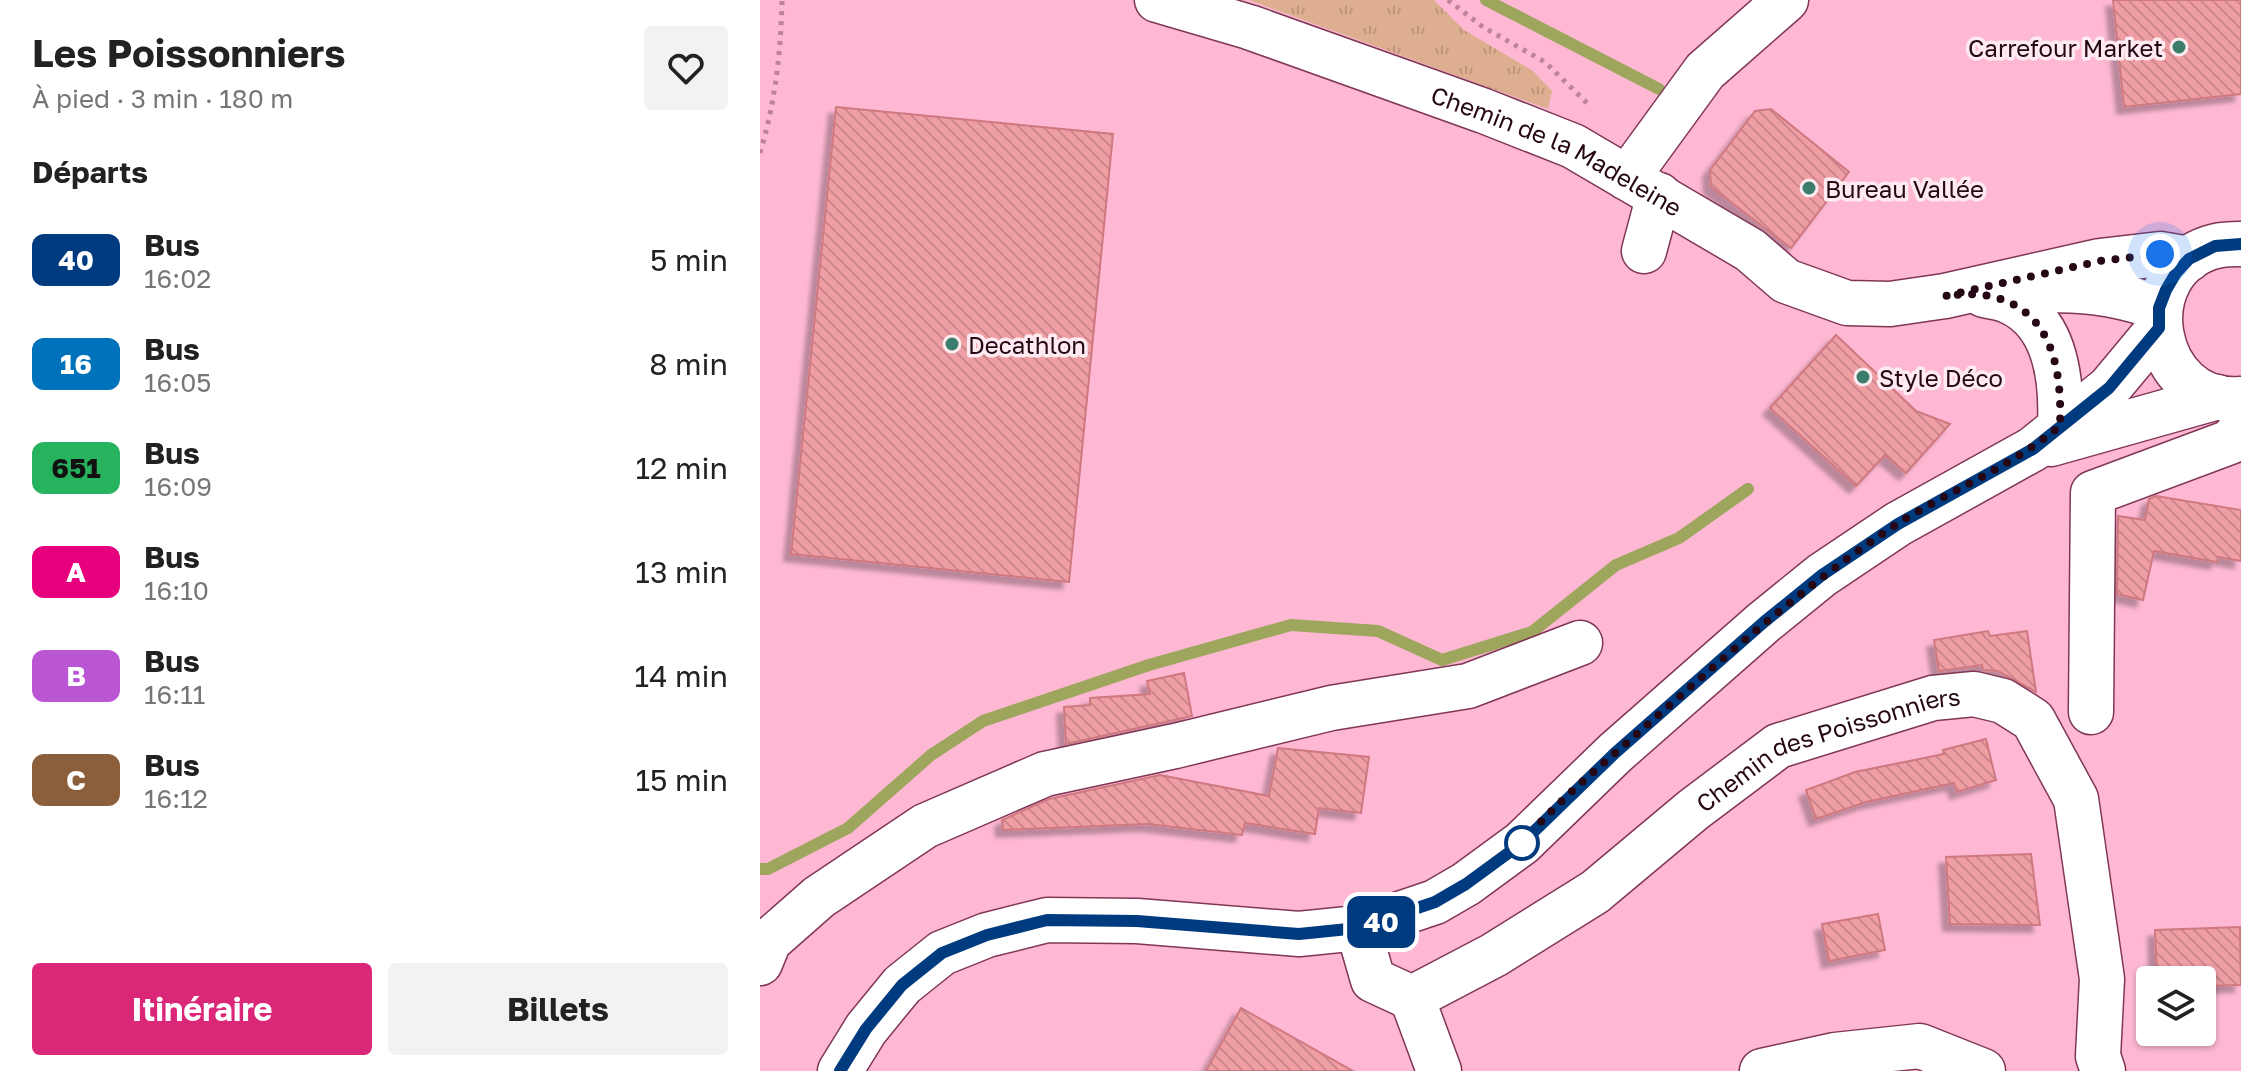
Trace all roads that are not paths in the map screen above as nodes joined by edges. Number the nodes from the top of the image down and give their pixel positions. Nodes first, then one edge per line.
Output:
1 (1157, 0) edge
2 (1786, 0) edge
3 (1643, 186) junction
4 (2241, 244) edge
5 (1644, 251) dead end
6 (2189, 259) junction
7 (1963, 295) junction
8 (2159, 318) junction
9 (2233, 409) edge
10 (2046, 438) junction
11 (1580, 643) dead end
12 (2091, 712) dead end
13 (1358, 928) junction
14 (760, 963) edge
15 (1412, 998) junction
16 (840, 1071) edge
17 (1439, 1071) edge
18 (1762, 1071) edge
19 (1983, 1071) edge
20 (2103, 1071) edge

1 - 3 street, Chemin de la Madeleine
2 - 3 street
3 - 5 street
3 - 7 street, Chemin de la Madeleine
4 - 6 street
6 - 7 street
6 - 8 street
7 - 8 street
7 - 10 street
8 - 9 street
8 - 10 street
9 - 10 street
9 - 12 street
10 - 13 street
11 - 14 street
13 - 15 street
13 - 16 street
15 - 17 street
15 - 20 street, Chemin des Poissonniers
18 - 19 street

